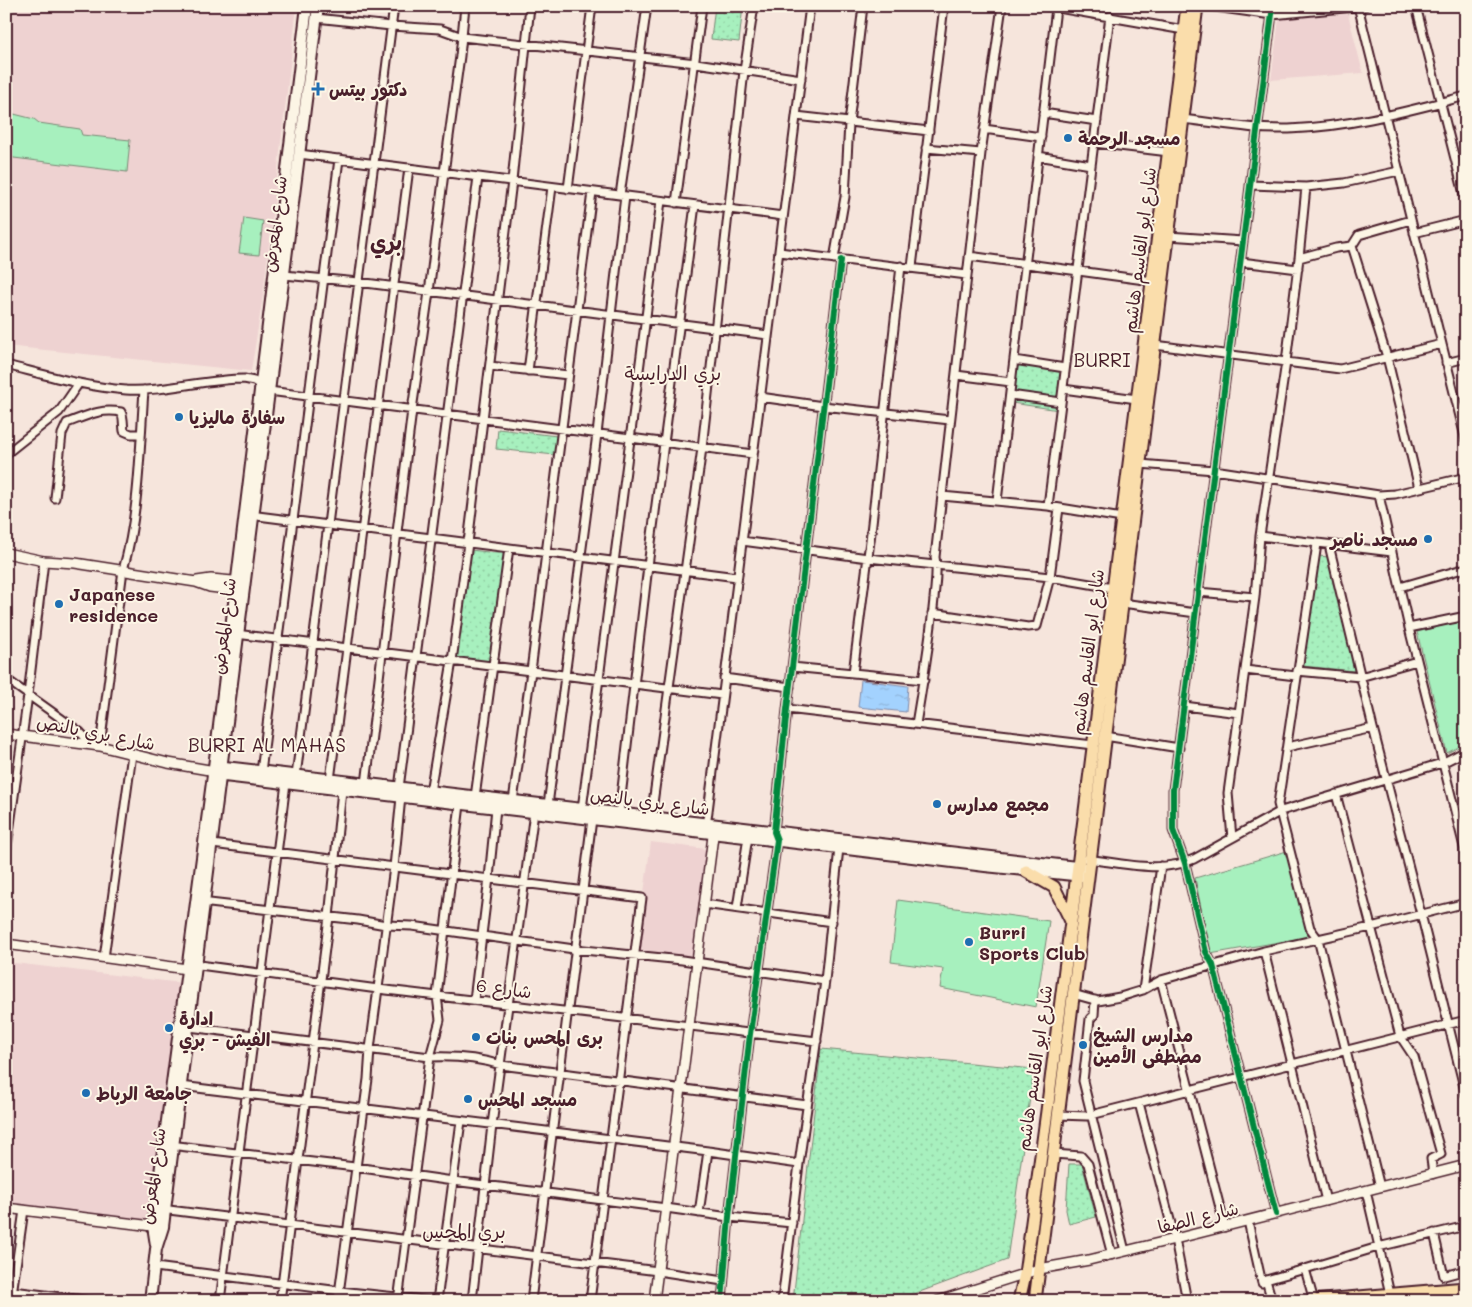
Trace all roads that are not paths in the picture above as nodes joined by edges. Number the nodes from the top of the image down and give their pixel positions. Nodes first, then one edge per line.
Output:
1 (307, 6) edge
2 (318, 6) edge
3 (394, 6) edge
4 (465, 6) edge
5 (530, 6) edge
6 (592, 6) edge
7 (647, 6) edge
8 (702, 6) edge
9 (754, 6) edge
10 (810, 6) edge
11 (863, 6) edge
12 (944, 6) edge
13 (1002, 6) edge
14 (1047, 6) edge
15 (1187, 6) edge
16 (1197, 6) edge
17 (1208, 6) edge
18 (1273, 6) edge
19 (1416, 6) edge
20 (1360, 7) edge
21 (1056, 8) junction
22 (1272, 15) junction
23 (1110, 16) junction
24 (316, 18) junction
25 (392, 26) junction
26 (1184, 30) junction
27 (462, 37) junction
28 (526, 44) junction
29 (587, 51) junction
30 (639, 58) junction
31 (696, 63) junction
32 (744, 71) junction
33 (801, 78) junction
34 (1466, 96) edge
35 (1441, 103) junction
36 (1044, 112) junction
37 (796, 116) junction
38 (1385, 117) junction
39 (1183, 119) junction
40 (1097, 121) junction
41 (849, 123) junction
42 (1258, 128) junction
43 (297, 129) junction
44 (984, 129) junction
45 (929, 131) junction
46 (1040, 137) junction
47 (1094, 143) junction
48 (926, 148) junction
49 (1169, 152) junction
50 (981, 153) junction
51 (299, 154) junction
52 (1038, 156) junction
53 (339, 159) junction
54 (374, 164) junction
55 (1091, 165) junction
56 (409, 168) junction
57 (1399, 171) junction
58 (444, 173) junction
59 (478, 177) junction
60 (512, 181) junction
61 (1250, 185) junction
62 (552, 187) junction
63 (1306, 187) junction
64 (568, 189) junction
65 (592, 192) junction
66 (622, 196) junction
67 (661, 200) junction
68 (1466, 202) edge
69 (676, 203) junction
70 (695, 205) junction
71 (729, 209) junction
72 (783, 216) junction
73 (1411, 220) junction
74 (1466, 220) edge
75 (1414, 233) junction
76 (1168, 236) junction
77 (1243, 241) junction
78 (1352, 246) junction
79 (779, 252) junction
80 (970, 256) junction
81 (1300, 258) junction
82 (838, 259) junction
83 (1241, 262) junction
84 (1026, 263) junction
85 (901, 266) junction
86 (912, 267) junction
87 (1298, 269) junction
88 (281, 270) junction
89 (1078, 271) junction
90 (967, 275) junction
91 (324, 279) junction
92 (1152, 281) junction
93 (358, 282) junction
94 (393, 286) junction
95 (430, 292) junction
96 (462, 296) junction
97 (497, 300) junction
98 (537, 304) junction
99 (576, 311) junction
100 (611, 315) junction
101 (645, 318) junction
102 (680, 323) junction
103 (716, 328) junction
104 (768, 335) junction
105 (1442, 344) junction
106 (1154, 345) junction
107 (1229, 354) junction
108 (1387, 357) junction
109 (1466, 358) edge
110 (1014, 360) junction
111 (1286, 362) junction
112 (1446, 363) junction
113 (6, 365) edge
114 (490, 366) junction
115 (1066, 368) junction
116 (528, 371) junction
117 (956, 374) junction
118 (568, 375) junction
119 (1011, 382) junction
120 (79, 383) junction
121 (260, 385) junction
122 (1063, 389) junction
123 (144, 390) junction
124 (269, 391) junction
125 (1010, 395) junction
126 (308, 396) junction
127 (760, 397) junction
128 (1137, 399) junction
129 (344, 401) junction
130 (1061, 402) junction
131 (379, 406) junction
132 (824, 406) junction
133 (412, 410) junction
134 (884, 412) junction
135 (447, 415) junction
136 (482, 419) junction
137 (950, 420) junction
138 (561, 430) junction
139 (141, 434) junction
140 (596, 434) junction
141 (630, 438) junction
142 (1466, 441) edge
143 (664, 443) junction
144 (702, 448) junction
145 (6, 454) edge
146 (753, 454) junction
147 (1140, 464) junction
148 (1214, 470) junction
149 (1466, 477) edge
150 (1269, 478) junction
151 (1419, 488) junction
152 (1379, 495) junction
153 (942, 496) junction
154 (55, 498) dead end
155 (997, 501) junction
156 (1048, 506) junction
157 (1059, 508) junction
158 (249, 515) junction
159 (1122, 518) junction
160 (293, 521) junction
161 (327, 525) junction
162 (362, 530) junction
163 (397, 534) junction
164 (1260, 536) junction
165 (432, 538) junction
166 (742, 542) junction
167 (468, 543) junction
168 (1317, 544) junction
169 (1329, 545) junction
170 (509, 548) junction
171 (806, 550) junction
172 (1392, 552) junction
173 (6, 553) edge
174 (546, 553) junction
175 (16, 554) junction
176 (580, 558) junction
177 (868, 558) junction
178 (44, 561) junction
179 (615, 562) junction
180 (75, 563) junction
181 (648, 566) junction
182 (937, 566) junction
183 (1466, 568) edge
184 (123, 570) junction
185 (685, 571) junction
186 (737, 577) junction
187 (1050, 577) junction
188 (240, 586) junction
189 (1400, 586) junction
190 (1113, 588) junction
191 (1198, 592) junction
192 (1255, 597) junction
193 (1122, 604) junction
194 (932, 613) junction
195 (1196, 613) junction
196 (1466, 616) edge
197 (1409, 628) junction
198 (234, 634) junction
199 (279, 640) junction
200 (312, 644) junction
201 (347, 648) junction
202 (383, 653) junction
203 (416, 657) junction
204 (452, 661) junction
205 (1417, 661) junction
206 (492, 666) junction
207 (792, 667) junction
208 (1245, 670) junction
209 (531, 671) junction
210 (853, 673) junction
211 (1297, 674) junction
212 (564, 675) junction
213 (1360, 677) junction
214 (724, 678) junction
215 (6, 679) edge
216 (599, 680) junction
217 (924, 680) junction
218 (634, 684) junction
219 (790, 686) junction
220 (668, 688) junction
221 (28, 695) junction
222 (722, 695) junction
223 (1184, 706) junction
224 (787, 708) junction
225 (1239, 712) junction
226 (916, 724) junction
227 (1373, 728) junction
228 (6, 734) edge
229 (22, 735) junction
230 (1105, 736) junction
231 (96, 745) junction
232 (1093, 745) junction
233 (1287, 747) junction
234 (1179, 748) junction
235 (1466, 751) edge
236 (132, 754) junction
237 (1442, 763) junction
238 (216, 771) junction
239 (261, 772) junction
240 (296, 776) junction
241 (330, 780) junction
242 (1386, 780) junction
243 (286, 783) junction
244 (366, 784) junction
245 (342, 790) junction
246 (400, 792) junction
247 (430, 792) junction
248 (1336, 794) junction
249 (475, 797) junction
250 (512, 801) junction
251 (460, 804) junction
252 (548, 806) junction
253 (496, 808) junction
254 (582, 809) junction
255 (1281, 811) junction
256 (534, 812) junction
257 (619, 814) junction
258 (651, 818) junction
259 (592, 819) junction
260 (710, 829) junction
261 (775, 836) junction
262 (748, 837) junction
263 (1232, 838) junction
264 (212, 844) junction
265 (839, 848) junction
266 (277, 852) junction
267 (6, 854) edge
268 (1466, 855) edge
269 (335, 859) junction
270 (1185, 863) junction
271 (1161, 866) junction
272 (394, 867) junction
273 (1083, 867) junction
274 (1026, 871) junction
275 (452, 874) junction
276 (489, 878) junction
277 (524, 883) junction
278 (584, 890) junction
279 (200, 902) junction
280 (1466, 903) edge
281 (704, 904) junction
282 (737, 908) junction
283 (270, 911) junction
284 (766, 913) junction
285 (1421, 914) junction
286 (329, 917) junction
287 (1071, 921) junction
288 (832, 922) junction
289 (386, 925) junction
290 (1370, 927) junction
291 (444, 932) junction
292 (482, 936) junction
293 (1318, 939) junction
294 (517, 941) junction
295 (6, 944) edge
296 (574, 949) junction
297 (1264, 951) junction
298 (634, 955) junction
299 (104, 958) junction
300 (697, 962) junction
301 (1213, 965) junction
302 (192, 967) junction
303 (758, 971) junction
304 (262, 973) junction
305 (321, 980) junction
306 (825, 980) junction
307 (1162, 980) junction
308 (378, 988) junction
309 (1143, 990) junction
310 (1073, 994) junction
311 (437, 996) junction
312 (474, 1000) junction
313 (1095, 1000) junction
314 (509, 1004) junction
315 (568, 1010) junction
316 (626, 1018) junction
317 (1466, 1020) edge
318 (1448, 1024) junction
319 (188, 1026) junction
320 (689, 1026) junction
321 (255, 1034) junction
322 (750, 1034) junction
323 (1400, 1036) junction
324 (817, 1041) junction
325 (313, 1043) junction
326 (370, 1049) junction
327 (1346, 1050) junction
328 (430, 1057) junction
329 (1293, 1064) junction
330 (501, 1065) junction
331 (560, 1072) junction
332 (1241, 1077) junction
333 (618, 1080) junction
334 (181, 1086) junction
335 (681, 1088) junction
336 (1189, 1090) junction
337 (247, 1094) junction
338 (1466, 1095) edge
339 (744, 1097) junction
340 (305, 1101) junction
341 (1139, 1103) junction
342 (807, 1105) junction
343 (364, 1107) junction
344 (421, 1115) junction
345 (1058, 1115) junction
346 (1090, 1115) junction
347 (461, 1121) junction
348 (492, 1125) junction
349 (552, 1132) junction
350 (610, 1138) junction
351 (168, 1145) junction
352 (674, 1146) junction
353 (708, 1151) junction
354 (240, 1153) junction
355 (1053, 1154) junction
356 (737, 1155) junction
357 (297, 1161) junction
358 (799, 1164) junction
359 (1466, 1165) edge
360 (355, 1167) junction
361 (1433, 1174) junction
362 (414, 1176) junction
363 (453, 1181) junction
364 (486, 1185) junction
365 (1380, 1187) junction
366 (1366, 1191) junction
367 (545, 1193) junction
368 (602, 1200) junction
369 (1326, 1201) junction
370 (6, 1208) edge
371 (666, 1208) junction
372 (160, 1209) junction
373 (24, 1210) junction
374 (699, 1213) junction
375 (1276, 1214) junction
376 (231, 1217) junction
377 (729, 1217) junction
378 (1248, 1221) junction
379 (792, 1223) junction
380 (158, 1226) junction
381 (290, 1226) junction
382 (1466, 1226) edge
383 (1225, 1227) junction
384 (346, 1232) junction
385 (1434, 1234) junction
386 (1175, 1239) junction
387 (406, 1240) junction
388 (444, 1245) junction
389 (1378, 1247) junction
390 (478, 1249) junction
391 (1125, 1251) junction
392 (1112, 1255) junction
393 (537, 1256) junction
394 (594, 1263) junction
395 (155, 1267) junction
396 (1040, 1269) junction
397 (1305, 1269) junction
398 (1466, 1270) edge
399 (658, 1271) junction
400 (1025, 1274) junction
401 (223, 1276) junction
402 (1266, 1280) junction
403 (723, 1281) junction
404 (282, 1282) junction
405 (1466, 1288) edge
406 (13, 1291) junction
407 (340, 1291) junction
408 (1390, 1294) junction
409 (399, 1299) edge
410 (12, 1301) edge
411 (92, 1301) edge
412 (150, 1301) edge
413 (220, 1301) edge
414 (280, 1301) edge
415 (338, 1301) edge
416 (435, 1301) edge
417 (472, 1301) edge
418 (531, 1301) edge
419 (590, 1301) edge
420 (654, 1301) edge
421 (722, 1301) edge
422 (782, 1301) edge
423 (938, 1301) edge
424 (1019, 1301) edge
425 (1035, 1301) edge
426 (1187, 1301) edge
427 (1272, 1301) edge
428 (1312, 1301) edge

1 - 43 main road, شارع المعرض
2 - 24 main road, شارع المعرض
3 - 25 street
4 - 27 street
5 - 28 street
6 - 29 street
7 - 30 street
8 - 31 street
9 - 32 street
10 - 33 street
11 - 41 street
12 - 45 street
13 - 44 street
14 - 21 street
15 - 26 main road, شارع ابو القاسم هاشم
16 - 39 main road, شارع ابو القاسم هاشم
17 - 22 street
18 - 22 street
19 - 35 street
20 - 22 street
20 - 38 street
21 - 23 street
21 - 36 street
22 - 42 street
23 - 26 street
23 - 40 street
24 - 25 street
24 - 43 main road, شارع المعرض
25 - 27 street
25 - 54 street
26 - 49 main road, شارع ابو القاسم هاشم
27 - 28 street
27 - 58 street
28 - 29 street
28 - 60 street
29 - 30 street
29 - 64 street
30 - 31 street
30 - 66 street
31 - 32 street
31 - 69 street
32 - 33 street
32 - 71 street
33 - 37 street
34 - 35 street
35 - 38 street
35 - 68 street
36 - 40 street
36 - 46 street
37 - 41 street
37 - 72 street
38 - 42 street
38 - 57 street
39 - 42 street
39 - 76 main road, شارع ابو القاسم هاشم
40 - 47 street
41 - 45 street
41 - 82 street
42 - 61 street
43 - 51 main road, شارع المعرض
43 - 88 main road, شارع المعرض
44 - 46 street
44 - 50 street
45 - 48 street
46 - 52 street
47 - 49 street
47 - 55 street
48 - 50 street
48 - 86 street
49 - 92 main road, شارع ابو القاسم هاشم
50 - 80 street
51 - 53 street
51 - 88 main road, شارع المعرض
52 - 55 street
52 - 84 street
53 - 54 street
53 - 91 street
54 - 56 street
54 - 93 street
55 - 89 street
56 - 58 street
56 - 94 street
57 - 63 street
57 - 73 street
58 - 59 street
58 - 95 street
59 - 60 street
59 - 96 street
60 - 62 street
60 - 97 street
61 - 63 street
61 - 77 street
62 - 64 street
62 - 98 street
63 - 81 street
64 - 65 street
65 - 66 street
65 - 99 street
66 - 67 street
66 - 100 street
67 - 69 street
67 - 101 street
69 - 70 street
70 - 71 street
70 - 102 street
71 - 72 street
71 - 103 street
72 - 79 street
73 - 75 street
73 - 78 street
74 - 75 street
75 - 105 street
76 - 77 street
76 - 106 main road, شارع ابو القاسم هاشم
77 - 83 street
78 - 81 street
78 - 108 street
79 - 82 street
79 - 104 street
80 - 84 street
80 - 90 street
81 - 87 street
82 - 85 street
82 - 132 street
83 - 87 street
83 - 107 street
84 - 89 street
84 - 110 street
85 - 86 street
85 - 134 street
86 - 90 street
87 - 111 street
88 - 91 street
88 - 121 main road, شارع المعرض
88 - 124 main road, شارع المعرض
89 - 92 street
89 - 115 street
90 - 117 street
91 - 93 street
91 - 126 street
92 - 128 main road, شارع ابو القاسم هاشم
93 - 94 street
93 - 129 street
94 - 95 street
94 - 131 street
95 - 96 street
95 - 133 street
96 - 97 street
96 - 135 street
97 - 98 street
97 - 114 street
98 - 99 street
98 - 116 street
99 - 100 street
99 - 118 street
100 - 101 street
100 - 140 street
101 - 102 street
101 - 141 street
102 - 103 street
102 - 143 street
103 - 104 street
103 - 144 street
104 - 127 street
105 - 108 street
105 - 112 street
106 - 107 street
106 - 147 main road, شارع ابو القاسم هاشم
107 - 111 street
107 - 148 street
108 - 111 street
108 - 151 street
109 - 112 street
110 - 115 street
110 - 119 street
111 - 150 street
112 - 142 street
113 - 120 street
114 - 116 street
114 - 136 street
115 - 122 street
116 - 118 street
117 - 119 street
117 - 137 street
118 - 138 street
119 - 125 street
120 - 123 street
120 - 145 street
121 - 123 street
121 - 124 street
121 - 158 main road, شارع المعرض
122 - 128 street
122 - 130 street
123 - 139 street
124 - 126 street
124 - 158 main road, شارع المعرض
125 - 130 street
125 - 155 street
126 - 129 street
126 - 160 street
127 - 132 street
127 - 146 street
128 - 159 main road, شارع ابو القاسم هاشم
129 - 131 street
129 - 161 street
130 - 156 street
131 - 133 street
131 - 162 street
132 - 134 street
132 - 171 street
133 - 135 street
133 - 163 street
134 - 137 street
134 - 177 street
135 - 136 street
135 - 165 street
136 - 138 street
136 - 167 street
137 - 153 street
138 - 140 street
138 - 174 street
139 - 154 street
139 - 184 street
140 - 141 street
140 - 176 street
141 - 143 street
141 - 179 street
143 - 144 street
143 - 181 street
144 - 146 street
144 - 185 street
146 - 166 street
147 - 148 street
147 - 193 main road, شارع ابو القاسم هاشم
148 - 150 street
148 - 191 street
149 - 151 street
150 - 152 street
150 - 164 street
151 - 152 street
152 - 172 street
153 - 155 street
153 - 182 street
155 - 156 street
156 - 157 street
157 - 159 street
157 - 187 street
158 - 160 street
158 - 188 main road, شارع المعرض
159 - 190 main road, شارع ابو القاسم هاشم
160 - 161 street
160 - 199 street
161 - 162 street
161 - 200 street
162 - 163 street
162 - 201 street
163 - 165 street
163 - 202 street
164 - 168 street
164 - 192 street
165 - 167 street
165 - 203 street
166 - 171 street
166 - 186 street
167 - 170 street
167 - 204 street
168 - 169 street
168 - 211 street
169 - 172 street
169 - 213 street
170 - 174 street
170 - 206 street
171 - 177 street
171 - 207 street
172 - 189 street
173 - 175 street
174 - 176 street
174 - 209 street
175 - 178 street
175 - 180 street
176 - 179 street
176 - 212 street
177 - 182 street
177 - 210 street
178 - 180 street
178 - 221 street
179 - 181 street
179 - 216 street
180 - 184 street
181 - 185 street
181 - 218 street
182 - 187 street
182 - 194 street
183 - 189 street
184 - 188 street
184 - 231 street
185 - 186 street
185 - 220 street
186 - 214 street
187 - 190 street
187 - 194 street
188 - 198 main road, شارع المعرض
189 - 197 street
190 - 232 main road, شارع ابو القاسم هاشم
191 - 192 street
191 - 195 street
192 - 208 street
193 - 195 street
193 - 230 main road, شارع ابو القاسم هاشم
194 - 217 street
195 - 223 street
196 - 197 street
197 - 205 street
198 - 199 street
198 - 238 main road, شارع المعرض
199 - 200 street
199 - 239 street
200 - 201 street
200 - 240 street
201 - 202 street
201 - 241 street
202 - 203 street
202 - 244 street
203 - 204 street
203 - 246 street
204 - 206 street
204 - 247 street
205 - 213 street
205 - 237 street
206 - 209 street
206 - 249 street
207 - 210 street
207 - 219 street
208 - 211 street
208 - 225 street
209 - 212 street
209 - 250 street
210 - 217 street
211 - 213 street
211 - 233 street
212 - 216 street
212 - 252 street
213 - 227 street
214 - 219 street
214 - 222 street
215 - 221 street
216 - 218 street
216 - 254 street
217 - 226 street
218 - 220 street
218 - 257 street
219 - 224 street
220 - 222 street
220 - 258 street
221 - 229 street
221 - 231 street
222 - 260 street
223 - 225 street
223 - 234 street
224 - 226 street
224 - 261 street
225 - 263 street
226 - 232 street
227 - 233 street
227 - 242 street
228 - 229 street, شارع بري بالنص
229 - 231 street, شارع بري بالنص
229 - 267 street
230 - 234 street
230 - 273 main road, شارع ابو القاسم هاشم
231 - 236 street, شارع بري بالنص
232 - 273 main road, شارع ابو القاسم هاشم
233 - 255 street
234 - 270 street
235 - 237 street
236 - 238 street, شارع بري بالنص
236 - 299 street
237 - 242 street
237 - 268 street
238 - 239 main road, شارع بري بالنص
238 - 243 main road, شارع بري بالنص
238 - 264 main road, شارع المعرض
238 - 279 main road, شارع المعرض
239 - 240 main road, شارع بري بالنص
240 - 241 main road, شارع بري بالنص
241 - 244 main road, شارع بري بالنص
242 - 248 street
242 - 285 street
243 - 245 main road, شارع بري بالنص
243 - 266 street
244 - 246 main road, شارع بري بالنص
245 - 246 main road, شارع بري بالنص
245 - 269 street
246 - 247 main road, شارع بري بالنص
246 - 251 main road, شارع بري بالنص
246 - 272 street
247 - 249 main road, شارع بري بالنص
248 - 255 street
248 - 290 street
249 - 250 main road, شارع بري بالنص
250 - 252 main road, شارع بري بالنص
251 - 253 main road, شارع بري بالنص
251 - 275 street
252 - 254 main road, شارع بري بالنص
253 - 256 main road, شارع بري بالنص
253 - 276 street
254 - 257 main road, شارع بري بالنص
255 - 263 street
255 - 293 street
256 - 259 main road, شارع بري بالنص
256 - 277 street
257 - 258 main road, شارع بري بالنص
258 - 260 main road, شارع بري بالنص
259 - 260 main road, شارع بري بالنص
259 - 278 street
260 - 261 main road, شارع بري بالنص
260 - 262 main road, شارع بري بالنص
260 - 281 street
261 - 262 main road, شارع بري بالنص
261 - 265 main road, شارع بري بالنص
261 - 273 main road, شارع بري بالنص
261 - 284 street
262 - 282 street
263 - 270 street
264 - 266 street
264 - 279 main road, شارع المعرض
265 - 274 main road, شارع بري بالنص
265 - 288 street
266 - 269 street
266 - 283 street
269 - 272 street
269 - 286 street
270 - 271 street
270 - 301 street
271 - 273 street
271 - 309 street
272 - 275 street
272 - 289 street
273 - 274 main road, شارع بري بالنص
273 - 287 main road, شارع ابو القاسم هاشم
273 - 310 main road, شارع ابو القاسم هاشم
274 - 287 main road
275 - 276 street
275 - 291 street
276 - 277 street
276 - 292 street
277 - 278 street
277 - 294 street
278 - 296 street
278 - 298 street
279 - 283 street
279 - 302 main road, شارع المعرض
280 - 285 street
281 - 282 street
281 - 300 street
282 - 284 street
283 - 286 street
283 - 304 street
284 - 288 street
284 - 303 street
285 - 290 street
285 - 318 street
286 - 289 street
286 - 305 street
287 - 400 main road, شارع ابو القاسم هاشم
288 - 306 street
289 - 291 street
289 - 308 street
290 - 293 street
290 - 323 street
291 - 292 street
291 - 311 street
292 - 294 street
292 - 312 street
293 - 297 street
293 - 327 street
294 - 296 street
294 - 314 street
295 - 299 street
296 - 298 street
296 - 315 street
297 - 301 street
297 - 329 street
298 - 300 street
298 - 316 street
299 - 302 street
300 - 303 street
300 - 320 street
301 - 307 street
301 - 332 street
302 - 304 street, شارع 6
302 - 319 main road, شارع المعرض
302 - 351 main road, شارع المعرض
303 - 306 street
303 - 322 street
304 - 305 street, شارع 6
304 - 321 street
305 - 308 street, شارع 6
305 - 325 street
306 - 324 street
307 - 309 street
307 - 336 street
308 - 311 street, شارع 6
308 - 326 street
309 - 313 street
310 - 313 street
310 - 345 main road, شارع ابو القاسم هاشم
311 - 312 street, شارع 6
311 - 328 street
312 - 314 street, شارع 6
313 - 346 street
314 - 315 street, شارع 6
314 - 330 street
315 - 316 street, شارع 6
315 - 331 street
316 - 320 street, شارع 6
316 - 333 street
317 - 318 street
318 - 323 street
318 - 338 street
319 - 321 street
319 - 334 main road, شارع المعرض
320 - 322 street, شارع 6
320 - 335 street
321 - 325 street
321 - 337 street
322 - 324 street, شارع 6
322 - 339 street
323 - 327 street
323 - 361 street
324 - 342 street
325 - 326 street
325 - 340 street
326 - 328 street
326 - 343 street
327 - 329 street
327 - 365 street
328 - 330 street
328 - 344 street
329 - 332 street
329 - 369 street
330 - 331 street
330 - 348 street
331 - 333 street
331 - 349 street
332 - 336 street
332 - 375 street
333 - 335 street
333 - 350 street
334 - 337 street
334 - 351 main road, شارع المعرض
335 - 339 street
335 - 352 street
336 - 341 street
336 - 383 street
337 - 340 street
337 - 354 street
339 - 342 street
339 - 356 street
340 - 343 street
340 - 357 street
341 - 346 street
341 - 386 street
342 - 358 street
343 - 344 street
343 - 360 street
344 - 347 street
344 - 362 street
345 - 346 street
345 - 355 main road, شارع ابو القاسم هاشم
346 - 391 street
347 - 348 street
347 - 363 street
348 - 349 street
348 - 364 street
349 - 350 street
349 - 367 street
350 - 352 street
350 - 368 street
351 - 354 street
351 - 372 main road, شارع المعرض
352 - 353 street
352 - 371 street
353 - 356 street
353 - 374 street
354 - 357 street
354 - 376 street
355 - 392 street
355 - 396 main road, شارع ابو القاسم هاشم
356 - 358 street
356 - 377 street
357 - 360 street
357 - 381 street
358 - 379 street
359 - 361 street, شارع الصفا
360 - 362 street
360 - 384 street
361 - 365 street, شارع الصفا
362 - 363 street
362 - 387 street
363 - 364 street
363 - 388 street
364 - 367 street
364 - 390 street
365 - 366 street, شارع الصفا
366 - 369 street, شارع الصفا
366 - 389 street
367 - 368 street
367 - 393 street
368 - 371 street
368 - 394 street
369 - 375 street, شارع الصفا
370 - 373 street
371 - 374 street
371 - 399 street
372 - 376 street
372 - 380 main road, شارع المعرض
373 - 380 street
373 - 406 street
374 - 377 street
375 - 378 street, شارع الصفا
376 - 381 street
376 - 401 street
377 - 379 street
377 - 403 street
378 - 383 street, شارع الصفا
378 - 402 street
379 - 422 street
380 - 395 main road, شارع المعرض
381 - 384 street
381 - 404 street
382 - 385 street
383 - 386 street, شارع الصفا
384 - 387 street
384 - 407 street
385 - 389 street
385 - 398 street
386 - 391 street, شارع الصفا
386 - 426 street
387 - 388 street
387 - 409 street
388 - 390 street
388 - 416 street
389 - 397 street
389 - 408 street
390 - 393 street
390 - 417 street
391 - 392 street, شارع الصفا
392 - 396 street, شارع الصفا
393 - 394 street
393 - 418 street
394 - 399 street
394 - 419 street
395 - 401 street
395 - 412 main road, شارع المعرض
396 - 400 street, شارع الصفا
396 - 425 main road, شارع ابو القاسم هاشم
397 - 402 street
397 - 428 street
399 - 403 street
399 - 420 street
400 - 423 street, شارع الصفا
400 - 424 main road, شارع ابو القاسم هاشم
401 - 404 street
401 - 413 street
402 - 427 street
403 - 421 street
404 - 407 street
404 - 414 street
405 - 408 main road
406 - 410 street
406 - 411 street
407 - 409 street
407 - 415 street
408 - 428 main road
409 - 416 street

